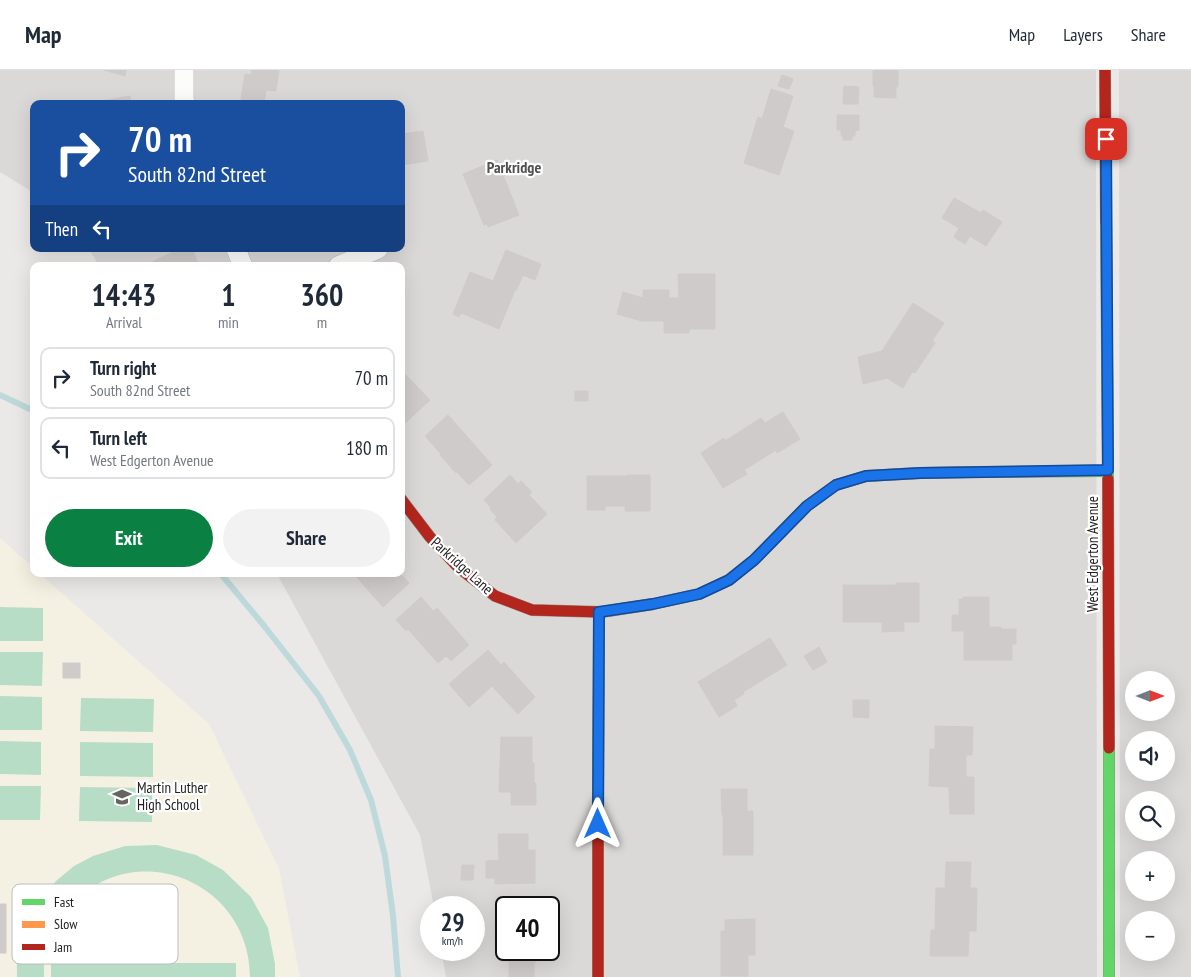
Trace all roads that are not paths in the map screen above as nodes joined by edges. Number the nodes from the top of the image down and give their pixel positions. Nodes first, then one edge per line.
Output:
1 (184, 70) edge
2 (1105, 70) edge
3 (184, 100) edge
4 (371, 252) edge
5 (347, 262) edge
6 (1108, 470) junction
7 (405, 504) edge
8 (599, 612) junction
9 (598, 977) edge
10 (1109, 977) edge

1 - 3 street
2 - 6 street, West Edgerton Avenue
4 - 5 street
6 - 8 street, Parkridge Lane
6 - 10 street, West Edgerton Avenue
7 - 8 street, Parkridge Lane
8 - 9 street

